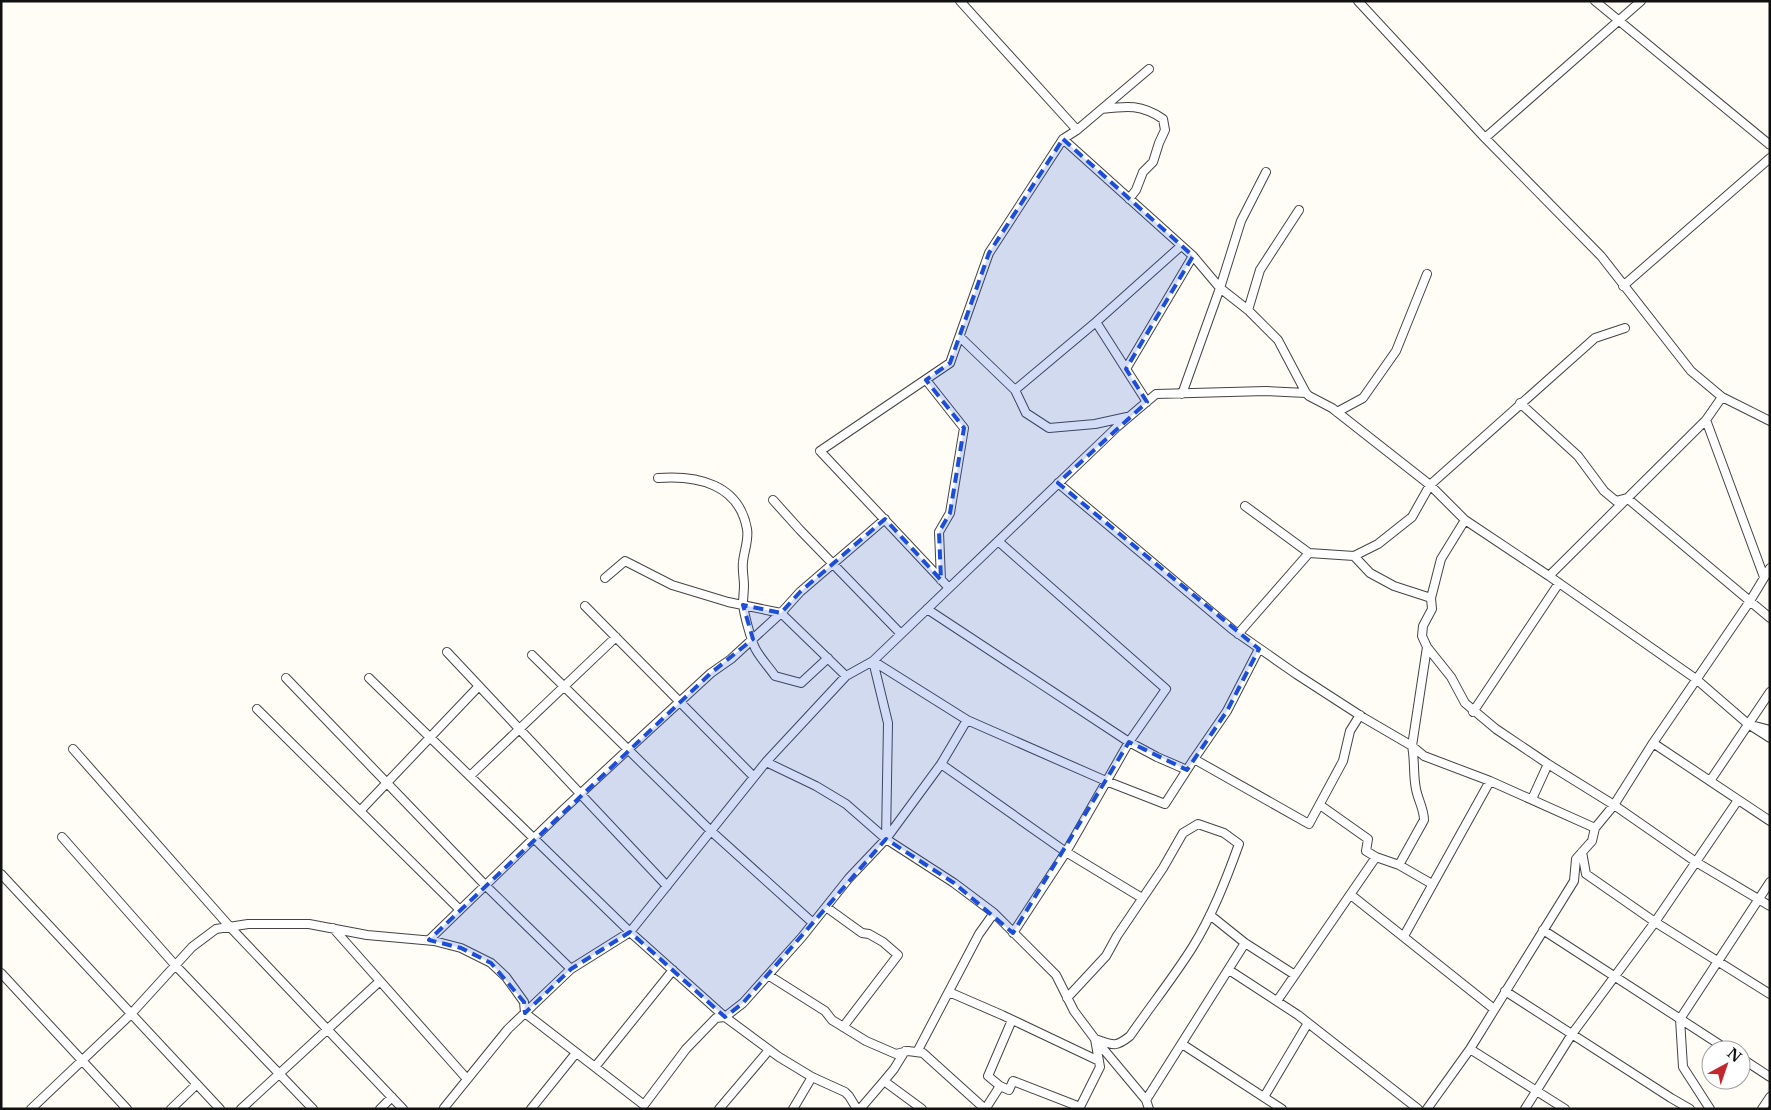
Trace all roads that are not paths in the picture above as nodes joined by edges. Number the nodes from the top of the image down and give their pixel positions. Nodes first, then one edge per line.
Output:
1 (960, 1) edge
2 (1358, 1) edge
3 (1595, 1) edge
4 (1641, 1) edge
5 (1619, 21) junction
6 (1149, 69) dead end
7 (1102, 109) junction
8 (1077, 130) junction
9 (1485, 138) junction
10 (1063, 139) junction
11 (1770, 145) edge
12 (1770, 158) edge
13 (1266, 172) dead end
14 (1129, 199) junction
15 (1299, 210) dead end
16 (1181, 246) junction
17 (1193, 256) junction
18 (1427, 274) dead end
19 (1623, 286) junction
20 (1220, 288) junction
21 (1248, 310) junction
22 (1096, 322) junction
23 (1625, 328) dead end
24 (960, 337) junction
25 (926, 380) junction
26 (1015, 390) junction
27 (1306, 393) junction
28 (1182, 394) junction
29 (1722, 397) junction
30 (1147, 402) junction
31 (1520, 403) junction
32 (1337, 412) junction
33 (1129, 417) junction
34 (1706, 420) junction
35 (1770, 421) edge
36 (658, 478) dead end
37 (1058, 483) junction
38 (1430, 484) junction
39 (1628, 498) junction
40 (773, 500) dead end
41 (1245, 506) dead end
42 (885, 519) junction
43 (1465, 520) junction
44 (998, 541) junction
45 (1309, 552) junction
46 (1354, 556) junction
47 (833, 564) junction
48 (1770, 568) edge
49 (1549, 576) junction
50 (1764, 577) junction
51 (605, 578) dead end
52 (941, 580) junction
53 (1559, 583) junction
54 (949, 588) junction
55 (1431, 598) junction
56 (1750, 601) junction
57 (743, 605) junction
58 (586, 606) dead end
59 (927, 609) junction
60 (781, 613) junction
61 (1770, 618) edge
62 (901, 634) junction
63 (1238, 634) junction
64 (616, 637) junction
65 (753, 639) junction
66 (1427, 647) junction
67 (1259, 649) junction
68 (447, 652) dead end
69 (532, 655) dead end
70 (828, 658) junction
71 (873, 661) junction
72 (846, 676) junction
73 (286, 678) dead end
74 (369, 678) dead end
75 (1696, 679) junction
76 (479, 686) junction
77 (564, 686) junction
78 (1770, 692) edge
79 (680, 702) junction
80 (257, 709) dead end
81 (1473, 712) junction
82 (1360, 715) junction
83 (967, 720) junction
84 (1748, 724) junction
85 (519, 729) junction
86 (1770, 730) edge
87 (430, 737) junction
88 (1770, 738) edge
89 (1129, 742) junction
90 (1653, 743) junction
91 (1412, 746) junction
92 (73, 749) dead end
93 (628, 749) junction
94 (1194, 759) junction
95 (766, 762) junction
96 (940, 764) junction
97 (1548, 764) junction
98 (1187, 770) junction
99 (470, 776) junction
100 (754, 777) junction
101 (1106, 781) junction
102 (1490, 781) junction
103 (1710, 781) junction
104 (387, 783) junction
105 (580, 794) junction
106 (1532, 799) junction
107 (1738, 800) junction
108 (1320, 805) junction
109 (1614, 805) junction
110 (360, 811) junction
111 (1770, 821) edge
112 (1595, 828) junction
113 (711, 831) junction
114 (62, 837) dead end
115 (534, 838) junction
116 (886, 839) junction
117 (1066, 852) junction
118 (1582, 852) junction
119 (1376, 857) junction
120 (1696, 862) junction
121 (1399, 865) junction
122 (1, 874) edge
123 (1770, 882) edge
124 (1432, 884) junction
125 (486, 886) junction
126 (667, 886) junction
127 (1351, 896) junction
128 (1142, 898) junction
129 (1758, 899) junction
130 (1770, 906) edge
131 (826, 907) junction
132 (460, 910) junction
133 (994, 913) junction
134 (1210, 915) junction
135 (1655, 922) junction
136 (813, 923) junction
137 (230, 927) junction
138 (333, 928) junction
139 (1543, 930) junction
140 (630, 932) junction
141 (1013, 933) junction
142 (1404, 936) junction
143 (429, 940) junction
144 (1245, 943) junction
145 (1718, 962) junction
146 (175, 965) junction
147 (571, 969) junction
148 (673, 970) junction
149 (1229, 970) junction
150 (1, 973) edge
151 (768, 975) junction
152 (1295, 975) junction
153 (1614, 977) junction
154 (380, 981) junction
155 (1505, 990) junction
156 (948, 992) junction
157 (1770, 994) edge
158 (1067, 998) junction
159 (1277, 1001) junction
160 (1494, 1009) junction
161 (525, 1013) junction
162 (131, 1014) junction
163 (724, 1017) junction
164 (1680, 1018) junction
165 (1012, 1020) junction
166 (1308, 1023) junction
167 (843, 1027) junction
168 (327, 1030) junction
169 (1572, 1034) junction
170 (1095, 1039) junction
171 (1713, 1040) edge
172 (1182, 1044) junction
173 (1470, 1049) junction
174 (769, 1050) junction
175 (905, 1051) junction
176 (917, 1052) junction
177 (576, 1053) junction
178 (82, 1060) junction
179 (1099, 1061) junction
180 (1751, 1065) edge
181 (595, 1067) junction
182 (279, 1074) junction
183 (812, 1077) junction
184 (1770, 1077) edge
185 (467, 1079) junction
186 (884, 1081) junction
187 (197, 1084) junction
188 (1000, 1086) junction
189 (1537, 1091) junction
190 (392, 1097) junction
191 (1264, 1097) junction
192 (1770, 1097) edge
193 (1671, 1098) junction
194 (1146, 1100) junction
195 (643, 1107) edge
196 (444, 1108) edge
197 (985, 1108) edge
198 (1079, 1108) edge
199 (31, 1109) edge
200 (127, 1109) edge
201 (171, 1109) edge
202 (220, 1109) edge
203 (241, 1109) edge
204 (313, 1109) edge
205 (380, 1109) edge
206 (403, 1109) edge
207 (531, 1109) edge
208 (719, 1109) edge
209 (793, 1109) edge
210 (858, 1109) edge
211 (922, 1109) edge
212 (1149, 1109) edge
213 (1282, 1109) edge
214 (1418, 1109) edge
215 (1427, 1109) edge
216 (1525, 1109) edge
217 (1565, 1109) edge
218 (1670, 1109) edge
219 (1690, 1109) edge
220 (1710, 1109) edge
221 (1762, 1109) edge

1 - 8 street
2 - 9 street
3 - 5 street
4 - 5 street
5 - 9 street
5 - 11 street
6 - 7 street
7 - 8 street
7 - 14 street
8 - 10 street
9 - 19 street
10 - 14 street
10 - 24 street
12 - 19 street
13 - 20 street
14 - 16 street
15 - 21 street
16 - 17 street
16 - 22 street
17 - 20 street
17 - 22 street
18 - 32 street
19 - 29 street
20 - 21 street
20 - 28 street
21 - 27 street
22 - 26 street
22 - 30 street
23 - 31 street
24 - 25 street
24 - 26 street
25 - 42 street
25 - 52 street
26 - 33 street
27 - 28 street
27 - 32 street
28 - 30 street
29 - 34 street
29 - 35 street
30 - 33 street
31 - 38 street
31 - 39 street
32 - 38 street
33 - 37 street
34 - 39 street
34 - 50 street
36 - 57 street
37 - 44 street
37 - 63 street
38 - 43 street
38 - 46 street
39 - 49 street
39 - 56 street
40 - 47 street
41 - 45 street
42 - 47 street
42 - 52 street
43 - 49 street
43 - 55 street
44 - 54 street
44 - 89 street
45 - 46 street
45 - 63 street
46 - 55 street
47 - 60 street
47 - 62 street
48 - 50 street
49 - 53 street
50 - 56 street
51 - 57 street
52 - 54 street
53 - 75 street
53 - 81 street
54 - 59 street
55 - 66 street
56 - 61 street
56 - 75 street
57 - 60 street
57 - 65 street
58 - 64 street
59 - 62 street
59 - 89 street
60 - 65 street
60 - 70 street
62 - 71 street
63 - 67 street
64 - 77 street
64 - 79 street
65 - 70 street
65 - 79 street
66 - 81 street
66 - 91 street
67 - 82 street
67 - 94 street
68 - 76 street
69 - 77 street
70 - 72 street
71 - 72 street
71 - 83 street
71 - 116 street
72 - 95 street
73 - 104 street
74 - 87 street
75 - 84 street
75 - 90 street
76 - 85 street
76 - 87 street
77 - 85 street
77 - 93 street
78 - 84 street
79 - 93 street
79 - 100 street
80 - 110 street
81 - 97 street
82 - 91 street
82 - 108 street
83 - 96 street
83 - 101 street
84 - 86 street
84 - 88 street
84 - 103 street
85 - 99 street
85 - 105 street
87 - 99 street
87 - 104 street
89 - 98 street
89 - 101 street
90 - 103 street
90 - 109 street
91 - 102 street
91 - 121 street
92 - 137 street
93 - 105 street
93 - 113 street
94 - 98 street
94 - 108 street
95 - 100 street
95 - 116 street
96 - 116 street
96 - 117 street
97 - 106 street
97 - 109 street
98 - 101 street
99 - 115 street
100 - 113 street
101 - 117 street
102 - 106 street
102 - 124 street
103 - 107 street
104 - 110 street
104 - 125 street
105 - 115 street
105 - 126 street
106 - 112 street
107 - 111 street
107 - 120 street
108 - 119 street
109 - 112 street
109 - 120 street
110 - 132 street
112 - 118 street
113 - 126 street
113 - 136 street
114 - 146 street
115 - 125 street
115 - 140 street
116 - 131 street
116 - 133 street
117 - 128 street
117 - 141 street
118 - 135 street
118 - 139 street
119 - 121 street
119 - 127 street
120 - 129 street
120 - 135 street
121 - 124 street
122 - 162 street
123 - 129 street
124 - 142 street
125 - 132 street
125 - 147 street
126 - 140 street
127 - 142 street
127 - 152 street
128 - 134 street
128 - 158 street
129 - 130 street
129 - 145 street
131 - 136 street
131 - 167 street
132 - 143 street
133 - 141 street
133 - 156 street
134 - 144 street
134 - 170 street
135 - 145 street
135 - 153 street
136 - 151 street
137 - 138 street
137 - 146 street
137 - 168 street
138 - 143 street
138 - 154 street
139 - 153 street
139 - 155 street
140 - 147 street
140 - 148 street
141 - 158 street
142 - 160 street
143 - 161 street
144 - 149 street
144 - 152 street
145 - 157 street
145 - 164 street
146 - 162 street
146 - 182 street
147 - 161 street
148 - 163 street
148 - 181 street
149 - 159 street
149 - 172 street
150 - 178 street
151 - 163 street
151 - 167 street
152 - 159 street
153 - 164 street
153 - 169 street
154 - 168 street
154 - 185 street
155 - 160 street
155 - 169 street
156 - 165 street
156 - 176 street
158 - 170 street
159 - 166 street
160 - 173 street
161 - 177 street
161 - 185 street
162 - 178 street
162 - 187 street
163 - 174 street
163 - 195 street
164 - 171 street
164 - 220 street
165 - 179 street
165 - 188 street
166 - 191 street
166 - 214 street
167 - 175 street
168 - 182 street
168 - 190 street
169 - 189 street
169 - 193 street
170 - 179 street
170 - 194 street
172 - 191 street
172 - 194 street
173 - 189 street
173 - 215 street
174 - 183 street
174 - 208 street
175 - 176 street
175 - 186 street
176 - 197 street
177 - 181 street
177 - 207 street
178 - 199 street
178 - 200 street
179 - 198 street
180 - 184 street
181 - 195 street
182 - 203 street
182 - 204 street
183 - 209 street
183 - 210 street
185 - 196 street
186 - 210 street
186 - 211 street
187 - 201 street
187 - 202 street
188 - 197 street
188 - 198 street
189 - 216 street
189 - 217 street
190 - 205 street
190 - 206 street
191 - 213 street
192 - 221 street
193 - 218 street
193 - 219 street
194 - 212 street

